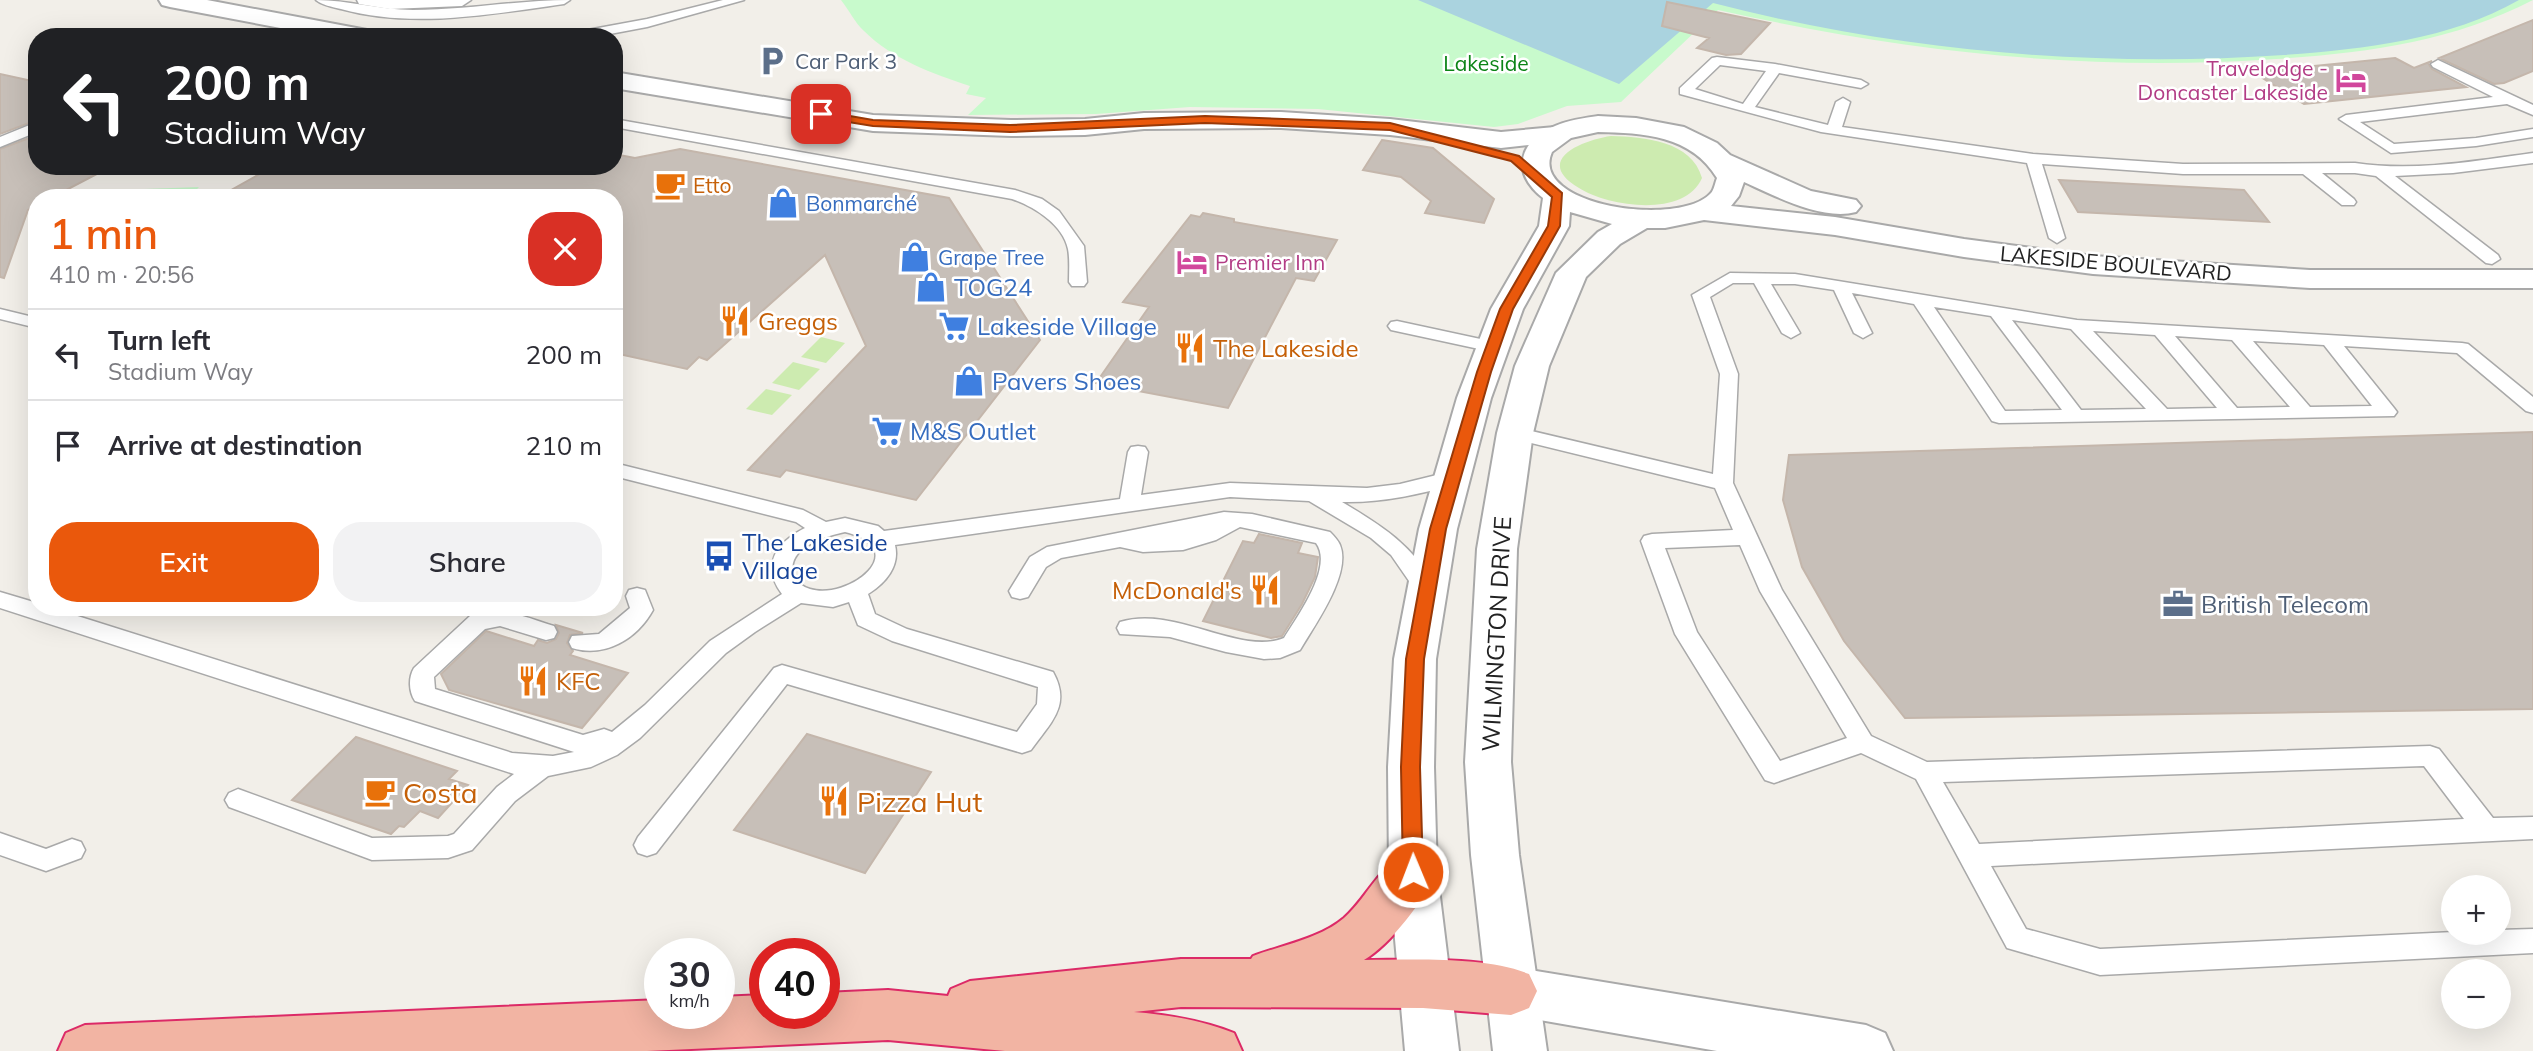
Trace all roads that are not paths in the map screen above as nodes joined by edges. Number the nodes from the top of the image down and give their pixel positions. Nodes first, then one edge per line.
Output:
1 (170, 0) edge
2 (322, 0) edge
3 (366, 0) edge
4 (462, 0) edge
5 (564, 0) edge
6 (738, 0) edge
7 (319, 28) edge
8 (616, 28) edge
9 (2438, 64) dead end
10 (1775, 68) junction
11 (623, 81) edge
12 (1861, 84) dead end
13 (2509, 99) junction
14 (1843, 102) dead end
15 (1746, 109) junction
16 (2533, 111) edge
17 (623, 125) edge
18 (1390, 127) junction
19 (28, 130) edge
20 (1834, 130) junction
21 (2533, 132) edge
22 (1555, 135) junction
23 (0, 143) edge
24 (2533, 158) edge
25 (2033, 159) junction
26 (1724, 162) junction
27 (2307, 169) junction
28 (2381, 172) junction
29 (1550, 188) junction
30 (2348, 202) dead end
31 (1702, 211) junction
32 (1642, 219) junction
33 (2057, 237) junction
34 (2533, 256) edge
35 (2492, 259) junction
36 (1759, 278) junction
37 (2533, 279) edge
38 (1078, 282) dead end
39 (1840, 286) junction
40 (1920, 299) junction
41 (1997, 312) junction
42 (0, 314) edge
43 (28, 321) edge
44 (2077, 325) junction
45 (1397, 326) dead end
46 (2160, 330) junction
47 (1791, 333) dead end
48 (1863, 333) dead end
49 (2237, 334) junction
50 (2329, 340) junction
51 (1493, 346) junction
52 (2533, 408) edge
53 (2305, 413) junction
54 (2232, 414) junction
55 (2162, 415) junction
56 (2076, 416) junction
57 (1515, 433) junction
58 (1138, 452) dead end
59 (623, 471) edge
60 (1452, 478) junction
61 (1723, 483) junction
62 (1313, 494) junction
63 (1129, 504) junction
64 (822, 529) junction
65 (1747, 537) junction
66 (881, 539) junction
67 (1427, 590) junction
68 (1020, 591) dead end
69 (857, 593) junction
70 (798, 594) junction
71 (637, 596) dead end
72 (0, 600) edge
73 (28, 609) edge
74 (50, 616) edge
75 (1128, 628) dead end
76 (546, 632) dead end
77 (580, 642) dead end
78 (637, 729) junction
79 (1862, 743) junction
80 (543, 766) junction
81 (1925, 772) junction
82 (238, 800) dead end
83 (2533, 828) edge
84 (2486, 829) junction
85 (0, 844) edge
86 (646, 845) dead end
87 (72, 850) dead end
88 (1971, 856) junction
89 (1413, 872) junction
90 (2533, 941) edge
91 (1207, 983) junction
92 (1423, 984) junction
93 (1511, 991) junction
94 (888, 1015) junction
95 (85, 1051) edge
96 (1215, 1051) edge
97 (1432, 1051) edge
98 (1520, 1051) edge
99 (1866, 1051) edge

1 - 7 street
2 - 5 lane
3 - 4 street
6 - 8 lane
9 - 13 lane
10 - 12 lane
10 - 15 lane
10 - 15 lane
11 - 18 street
13 - 16 lane
13 - 21 lane
14 - 20 lane
15 - 20 lane
17 - 38 lane
18 - 22 street, LAKESIDE BOULEVARD
18 - 29 street
19 - 23 lane
20 - 25 lane
22 - 26 street, LAKESIDE BOULEVARD
22 - 29 street
24 - 28 lane
25 - 27 lane
25 - 33 lane
26 - 31 street
26 - 33 street, LAKESIDE BOULEVARD
27 - 28 lane
27 - 30 lane
28 - 35 lane
29 - 32 street
29 - 51 street
31 - 32 street
31 - 37 street, LAKESIDE BOULEVARD
32 - 57 street, WILMINGTON DRIVE
33 - 35 street, LAKESIDE BOULEVARD
34 - 35 street, LAKESIDE BOULEVARD
36 - 39 lane
36 - 47 lane
36 - 61 lane
39 - 40 lane
39 - 48 lane
40 - 41 lane
40 - 56 lane
41 - 44 lane
41 - 56 lane
42 - 43 lane
44 - 46 lane
44 - 55 lane
45 - 51 lane
46 - 49 lane
46 - 54 lane
49 - 50 lane
49 - 53 lane
50 - 52 lane
50 - 53 lane
51 - 60 street
53 - 54 lane
54 - 55 lane
55 - 56 lane
57 - 61 lane
57 - 93 street, WILMINGTON DRIVE
58 - 63 lane
59 - 64 lane
60 - 62 lane
60 - 67 street
61 - 65 lane
62 - 63 lane
62 - 67 lane
63 - 66 lane
64 - 66 lane
64 - 70 lane
65 - 79 lane
65 - 79 lane
66 - 69 lane
67 - 89 street
68 - 75 lane
69 - 70 lane
69 - 86 lane
70 - 78 lane
71 - 77 lane
72 - 73 lane
74 - 80 lane
76 - 78 lane
78 - 80 lane
79 - 81 lane
80 - 82 lane
81 - 84 lane
81 - 88 lane
83 - 84 lane
84 - 88 lane
85 - 87 lane
88 - 90 lane
89 - 91 highway
89 - 92 street
91 - 92 highway
91 - 94 highway
92 - 93 highway
92 - 97 street
93 - 98 street, WILMINGTON DRIVE
93 - 99 street
94 - 95 highway
94 - 96 highway

